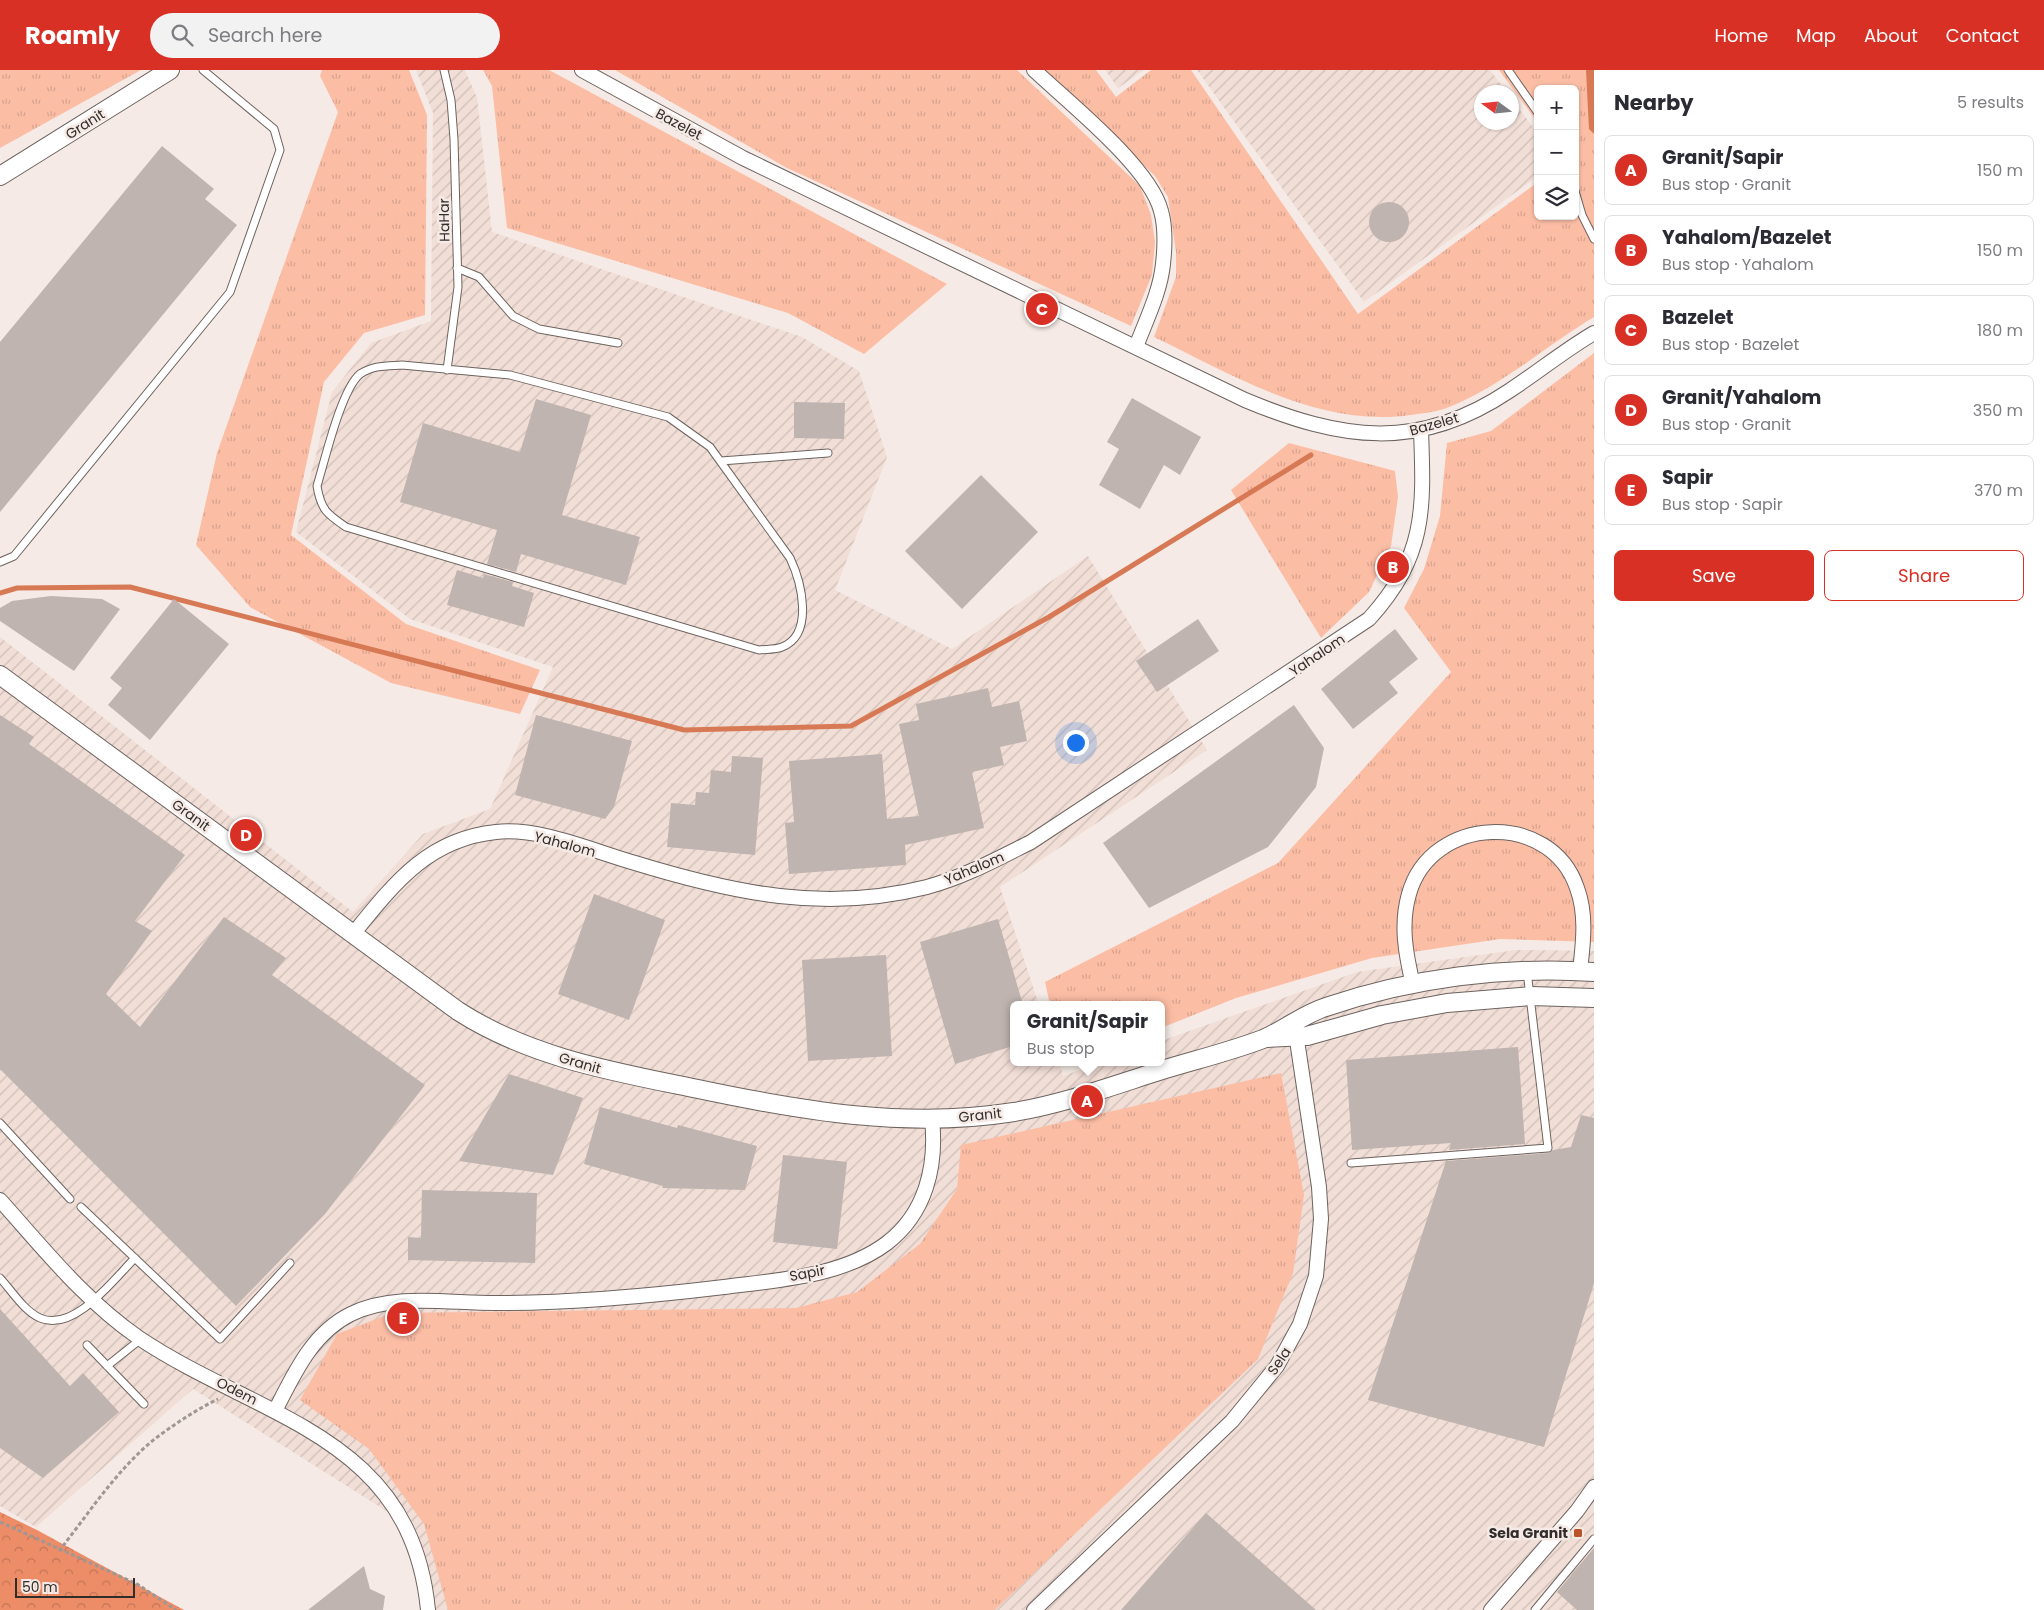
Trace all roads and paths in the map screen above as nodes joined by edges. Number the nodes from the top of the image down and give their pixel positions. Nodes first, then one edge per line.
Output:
1 (170, 70) edge
2 (203, 70) edge
3 (444, 70) edge
4 (582, 70) edge
5 (1034, 70) edge
6 (1508, 70) edge
7 (1534, 107) edge
8 (0, 176) edge
9 (1579, 205) edge
10 (1594, 239) edge
11 (457, 268) junction
12 (1594, 333) edge
13 (618, 343) dead end
14 (1136, 348) junction
15 (446, 370) junction
16 (1421, 430) junction
17 (828, 453) dead end
18 (721, 461) junction
19 (0, 562) edge
20 (0, 675) edge
21 (353, 934) junction
22 (1527, 971) junction
23 (1587, 972) edge
24 (1413, 985) junction
25 (1531, 996) junction
26 (1594, 998) edge
27 (1295, 1030) junction
28 (932, 1119) junction
29 (0, 1123) edge
30 (1351, 1163) dead end
31 (70, 1199) dead end
32 (0, 1200) edge
33 (81, 1206) dead end
34 (135, 1258) junction
35 (290, 1263) dead end
36 (0, 1278) edge
37 (92, 1301) junction
38 (141, 1339) junction
39 (87, 1345) dead end
40 (107, 1366) junction
41 (236, 1391) junction
42 (144, 1404) dead end
43 (275, 1411) junction
44 (1594, 1487) edge
45 (0, 1522) edge
46 (1594, 1540) edge
47 (59, 1551) junction
48 (176, 1610) edge
49 (428, 1610) edge
50 (1034, 1610) edge
51 (1491, 1610) edge
52 (1535, 1610) edge

1 - 8 street, Granit
2 - 19 lane
3 - 11 lane, HaHar
4 - 14 street, Bazelet
5 - 14 street
6 - 7 lane
9 - 10 lane
11 - 13 lane
11 - 15 lane, HaHar
12 - 16 street, Bazelet
14 - 16 street, Bazelet
15 - 18 lane
15 - 18 lane
16 - 21 street, Yahalom
17 - 18 lane
20 - 21 street, Granit
21 - 28 street, Granit
22 - 23 street
22 - 24 street
22 - 25 lane
23 - 24 street
24 - 27 street
25 - 26 street
25 - 27 street
25 - 30 lane
27 - 28 street, Granit
27 - 50 street, Sela
28 - 43 street, Sapir
29 - 31 lane
32 - 37 street, Odem
33 - 34 lane
34 - 35 lane
34 - 37 lane
36 - 37 lane
37 - 38 street, Odem
38 - 40 lane
38 - 41 street, Odem
39 - 40 lane
40 - 42 lane
41 - 43 street, Odem
41 - 47 path
43 - 49 street, Odem
44 - 51 street
45 - 47 path
46 - 52 lane
47 - 48 path

